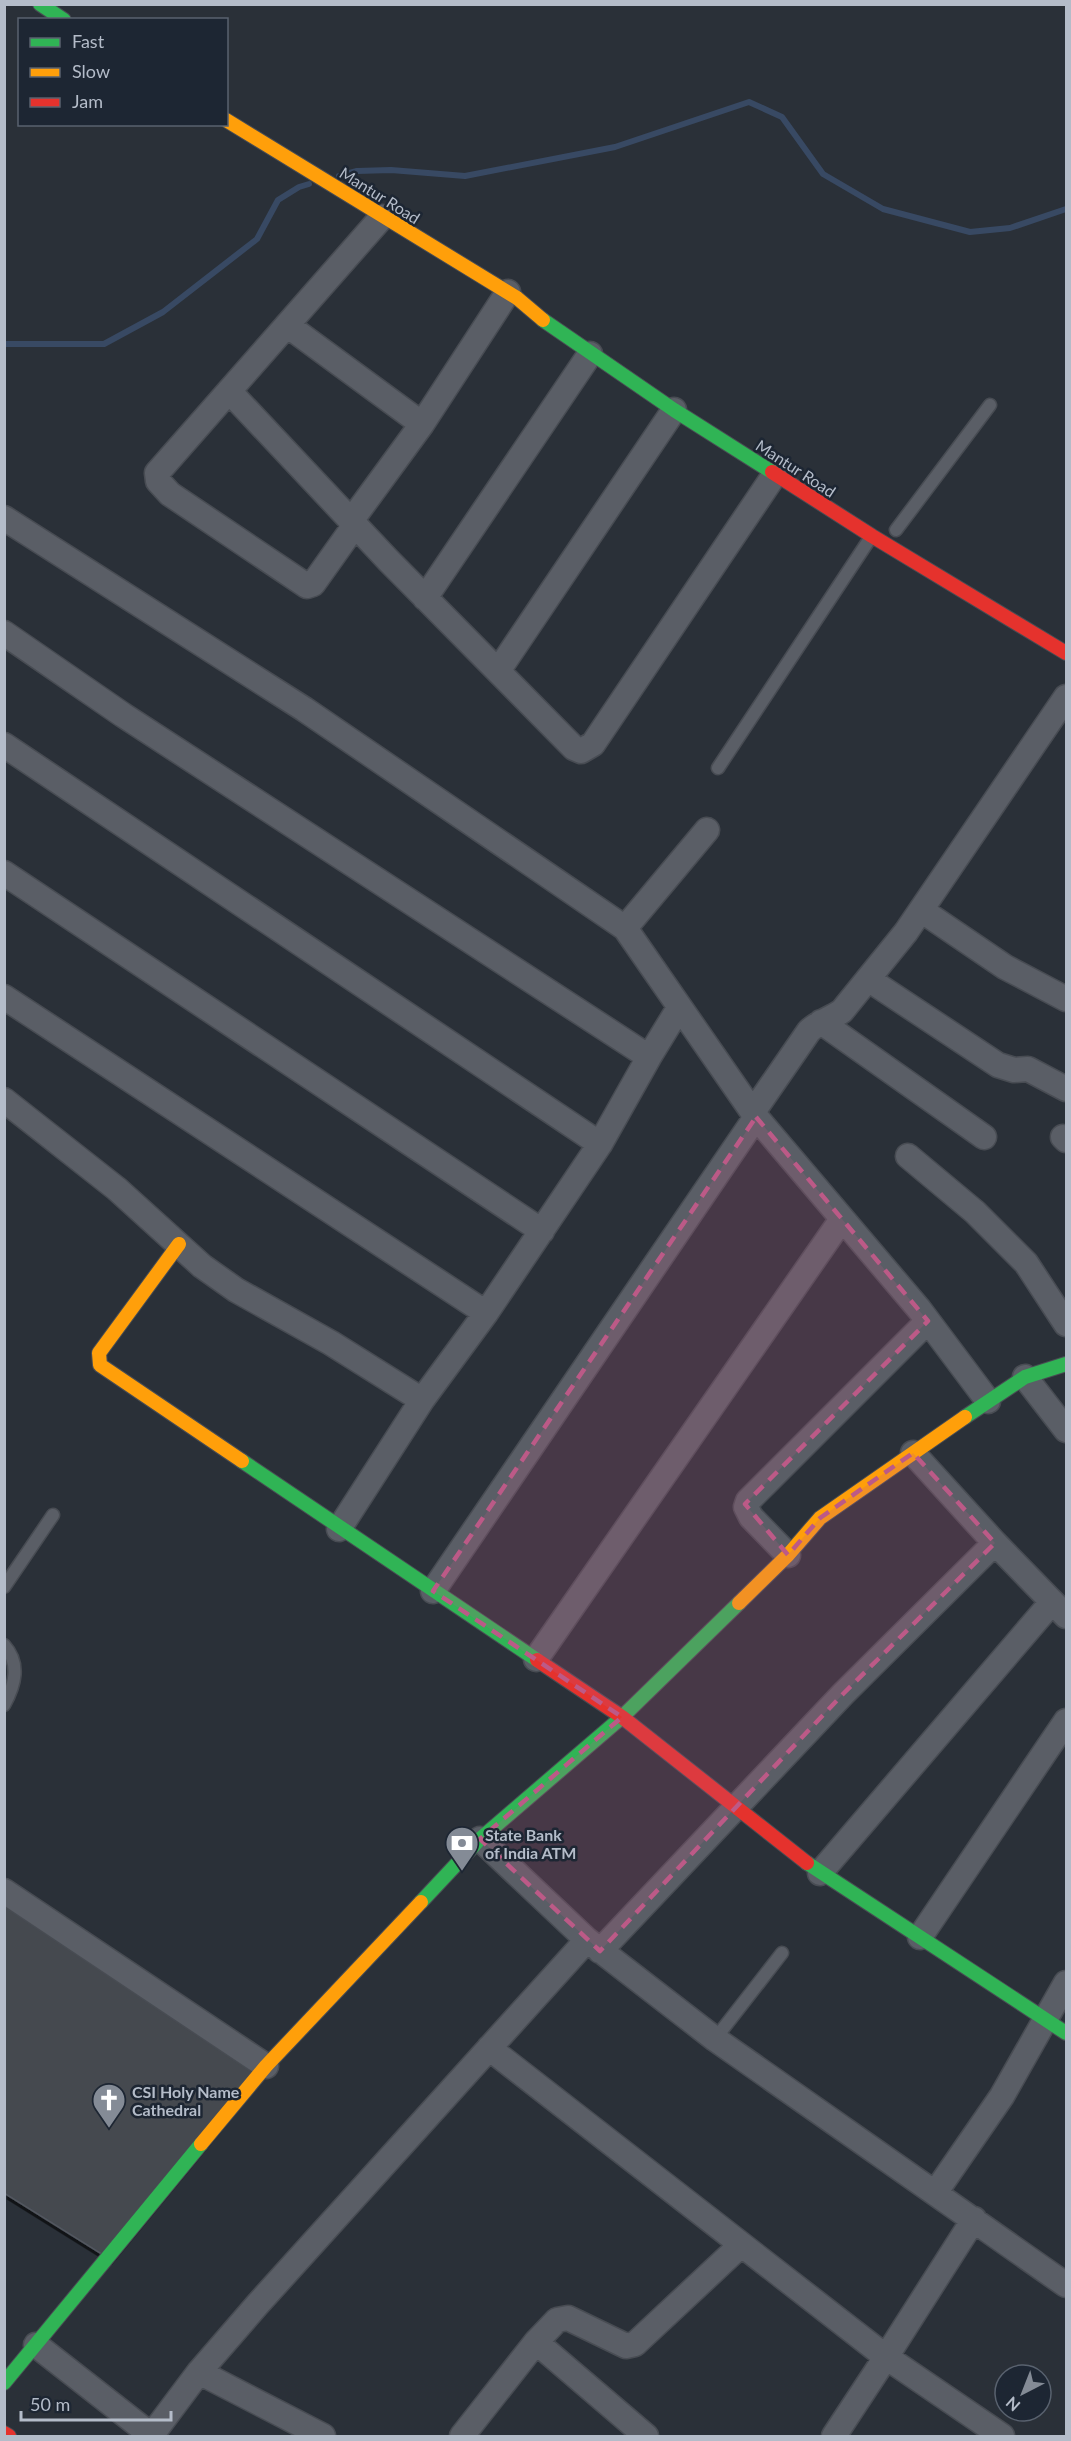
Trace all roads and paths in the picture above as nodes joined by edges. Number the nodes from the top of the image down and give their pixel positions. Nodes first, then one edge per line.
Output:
1 (40, 4) edge
2 (61, 18) edge
3 (228, 121) edge
4 (382, 217) junction
5 (512, 295) junction
6 (287, 325) junction
7 (600, 352) junction
8 (229, 391) junction
9 (990, 405) dead end
10 (674, 410) junction
11 (422, 424) junction
12 (776, 474) junction
13 (4, 518) edge
14 (881, 520) dead end
15 (353, 523) junction
16 (901, 533) joint
17 (872, 536) junction
18 (425, 598) junction
19 (4, 633) edge
20 (1066, 653) edge
21 (498, 671) junction
22 (1066, 697) edge
23 (4, 745) edge
24 (718, 768) dead end
25 (707, 830) dead end
26 (4, 873) edge
27 (921, 910) junction
28 (625, 928) junction
29 (868, 979) junction
30 (4, 997) edge
31 (1066, 999) edge
32 (679, 1008) junction
33 (821, 1022) junction
34 (649, 1057) junction
35 (1066, 1089) edge
36 (4, 1100) edge
37 (754, 1114) junction
38 (984, 1137) dead end
39 (600, 1144) junction
40 (908, 1156) dead end
41 (842, 1219) junction
42 (542, 1231) junction
43 (179, 1244) junction
44 (486, 1313) junction
45 (928, 1320) junction
46 (1066, 1324) edge
47 (1066, 1364) edge
48 (1025, 1377) junction
49 (422, 1400) junction
50 (988, 1401) junction
51 (1066, 1430) edge
52 (913, 1453) junction
53 (53, 1515) dead end
54 (339, 1528) junction
55 (995, 1543) junction
56 (788, 1555) junction
57 (4, 1587) edge
58 (433, 1591) junction
59 (1059, 1609) edge
60 (4, 1645) edge
61 (536, 1659) junction
62 (4, 1705) edge
63 (622, 1718) junction
64 (1066, 1721) edge
65 (735, 1806) junction
66 (480, 1839) junction
67 (820, 1873) junction
68 (4, 1891) edge
69 (920, 1937) junction
70 (594, 1945) junction
71 (782, 1953) dead end
72 (1066, 1983) edge
73 (1057, 2026) edge
74 (715, 2039) junction
75 (489, 2048) junction
76 (266, 2066) junction
77 (935, 2193) junction
78 (974, 2219) junction
79 (741, 2245) junction
80 (1066, 2285) edge
81 (536, 2342) junction
82 (36, 2345) junction
83 (886, 2358) junction
84 (199, 2372) junction
85 (4, 2383) edge
86 (4, 2433) edge
87 (9, 2436) edge
88 (151, 2436) edge
89 (323, 2436) edge
90 (462, 2436) edge
91 (646, 2436) edge
92 (834, 2436) edge
93 (1002, 2436) edge

1 - 2 street
3 - 4 street, Mantur Road
4 - 5 street, Mantur Road
4 - 6 street
5 - 7 street, Mantur Road
5 - 7 street, Mantur Road
5 - 11 street
6 - 8 street
6 - 11 street
7 - 10 street, Mantur Road
7 - 18 street
8 - 15 street
8 - 15 street
9 - 16 lane
10 - 12 street, Mantur Road
10 - 21 street
11 - 15 street
12 - 17 street, Mantur Road
12 - 21 street
13 - 28 street
14 - 16 street
15 - 18 street
17 - 20 street, Mantur Road
17 - 24 lane
18 - 21 street
19 - 34 street
22 - 27 street
23 - 39 street
25 - 28 street
26 - 42 street
27 - 29 street
27 - 31 street
28 - 32 street
29 - 33 street
29 - 35 street
30 - 44 street
32 - 34 street
32 - 37 street
33 - 37 street
33 - 38 street
34 - 39 street
36 - 43 street
37 - 41 street
37 - 58 street
39 - 42 street
40 - 46 street
41 - 45 street
41 - 61 street
42 - 44 street
43 - 49 street
43 - 54 street
44 - 49 street
45 - 50 street
45 - 56 street
47 - 48 street
48 - 50 street
48 - 51 street
49 - 54 street
50 - 52 street
52 - 55 street
52 - 56 street
53 - 57 lane
54 - 58 street
55 - 59 street
55 - 65 street
56 - 63 street
58 - 61 street
59 - 67 street
60 - 62 lane
61 - 63 street
63 - 65 street
63 - 66 street
64 - 69 street
65 - 67 street
65 - 70 street
66 - 70 street
66 - 76 street
67 - 69 street
68 - 76 street
69 - 73 street
70 - 74 street
70 - 75 street
71 - 74 lane
72 - 73 street
73 - 77 street
74 - 77 street
75 - 79 street
75 - 84 street
76 - 82 street
77 - 78 street
78 - 80 street
78 - 83 street
79 - 81 street
79 - 83 street
81 - 90 street
81 - 91 street
82 - 85 street
82 - 88 street
83 - 92 street
83 - 93 street
84 - 88 street
84 - 89 street
86 - 87 street

